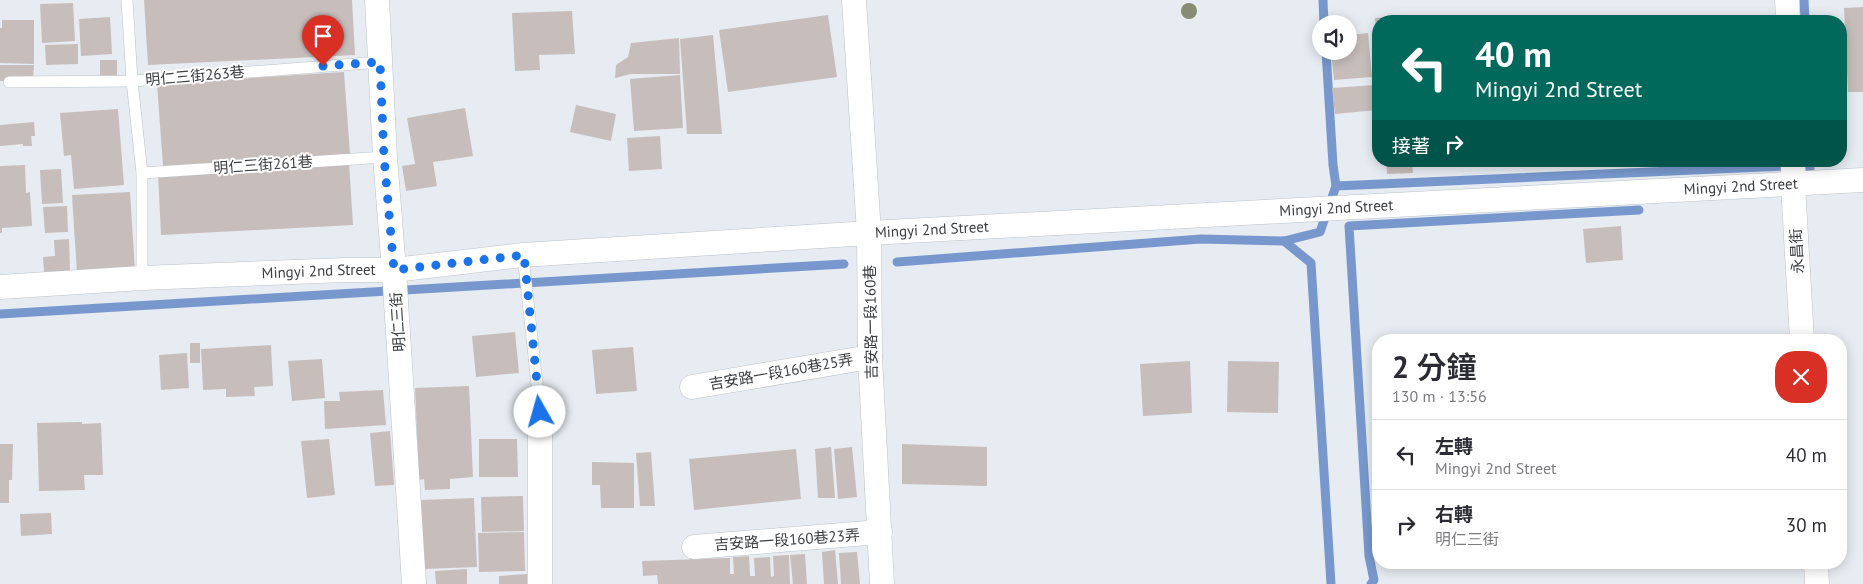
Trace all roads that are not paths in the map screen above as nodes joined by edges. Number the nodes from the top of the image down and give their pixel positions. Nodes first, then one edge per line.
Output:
1 (127, 0) edge
2 (377, 0) edge
3 (854, 0) edge
4 (1787, 0) edge
5 (1788, 15) edge
6 (380, 62) junction
7 (9, 82) dead end
8 (132, 82) junction
9 (384, 157) junction
10 (1794, 167) edge
11 (142, 173) junction
12 (1863, 180) edge
13 (1793, 185) junction
14 (869, 234) junction
15 (524, 255) junction
16 (394, 270) junction
17 (142, 278) junction
18 (0, 287) edge
19 (1802, 334) edge
20 (870, 357) junction
21 (692, 387) dead end
22 (540, 412) joint
23 (880, 532) junction
24 (694, 547) dead end
25 (1816, 569) edge
26 (414, 584) edge
27 (540, 584) edge
28 (882, 584) edge
29 (1817, 584) edge

1 - 8 lane
2 - 6 street, 明仁三街
3 - 14 street, 吉安路一段160巷
4 - 5 street
6 - 8 lane, 明仁三街263巷
6 - 9 street, 明仁三街
7 - 8 lane, 明仁三街263巷
8 - 11 lane
9 - 11 lane, 明仁三街261巷
9 - 16 street, 明仁三街
10 - 13 street, 永昌街
11 - 17 lane
12 - 13 street, Mingyi 2nd Street
13 - 14 street, Mingyi 2nd Street
13 - 19 street, 永昌街
14 - 15 street, Mingyi 2nd Street
14 - 20 street, 吉安路一段160巷
15 - 16 street, Mingyi 2nd Street
15 - 22 lane
16 - 17 street, Mingyi 2nd Street
16 - 26 street, 明仁三街
17 - 18 street, Mingyi 2nd Street
20 - 21 street, 吉安路一段160巷25弄
20 - 23 street, 吉安路一段160巷
22 - 27 street
23 - 24 street, 吉安路一段160巷23弄
23 - 28 street, 吉安路一段160巷
25 - 29 street

